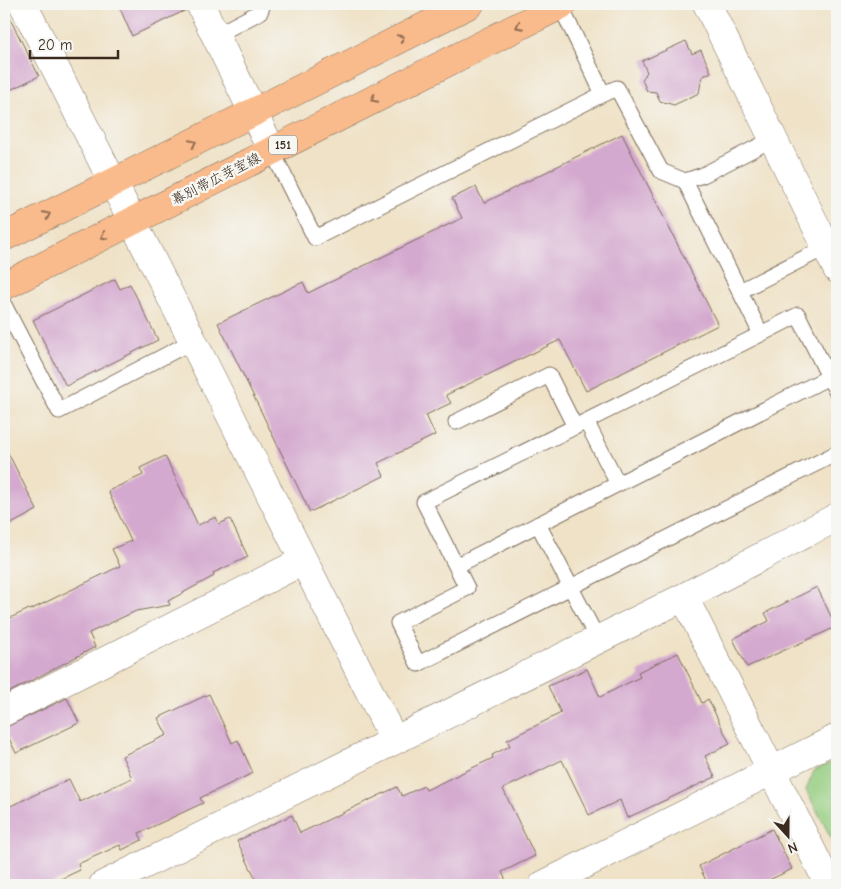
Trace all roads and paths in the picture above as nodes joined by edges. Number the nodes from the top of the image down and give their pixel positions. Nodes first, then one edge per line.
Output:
1 (23, 4) edge
2 (200, 4) edge
3 (263, 4) edge
4 (470, 4) edge
5 (561, 4) edge
6 (707, 4) edge
7 (216, 35) junction
8 (603, 94) junction
9 (254, 113) junction
10 (773, 139) junction
11 (272, 151) junction
12 (685, 181) junction
13 (114, 182) junction
14 (133, 222) junction
15 (4, 237) edge
16 (834, 252) edge
17 (4, 286) edge
18 (740, 291) junction
19 (4, 305) edge
20 (761, 334) junction
21 (193, 342) junction
22 (829, 377) junction
23 (837, 394) edge
24 (456, 422) dead end
25 (581, 424) junction
26 (837, 453) edge
27 (618, 484) junction
28 (837, 517) edge
29 (538, 524) junction
30 (303, 561) junction
31 (456, 566) junction
32 (571, 588) junction
33 (684, 597) junction
34 (598, 640) junction
35 (4, 712) edge
36 (837, 738) edge
37 (394, 740) junction
38 (771, 771) junction
39 (103, 885) edge
40 (543, 885) edge
41 (829, 885) edge

1 - 13 street
2 - 7 street
3 - 7 lane
9 -> 4 main road
5 - 8 lane
5 -> 11 main road, 幕別帯広芽室線 / 151
6 - 10 street
7 - 9 street
8 - 11 lane
8 - 12 lane
9 - 11 street
13 -> 9 main road
10 - 12 lane
10 - 16 street
11 - 14 main road, 幕別帯広芽室線 / 151
12 - 18 lane
13 - 14 street
15 -> 13 main road
14 -> 17 main road, 幕別帯広芽室線 / 151
14 - 21 street
16 - 18 lane
18 - 20 lane
19 - 21 lane
20 - 22 lane
20 - 25 lane
21 - 30 street
22 - 23 lane
22 - 27 lane
24 - 25 lane
25 - 27 lane
25 - 31 lane
26 - 32 lane
27 - 29 lane
28 - 33 street
29 - 31 lane
29 - 32 lane
30 - 35 street
30 - 37 street
31 - 32 lane
32 - 34 lane
33 - 34 street
33 - 38 street
34 - 37 street
36 - 38 street
37 - 39 street
38 - 40 street
38 - 41 street

